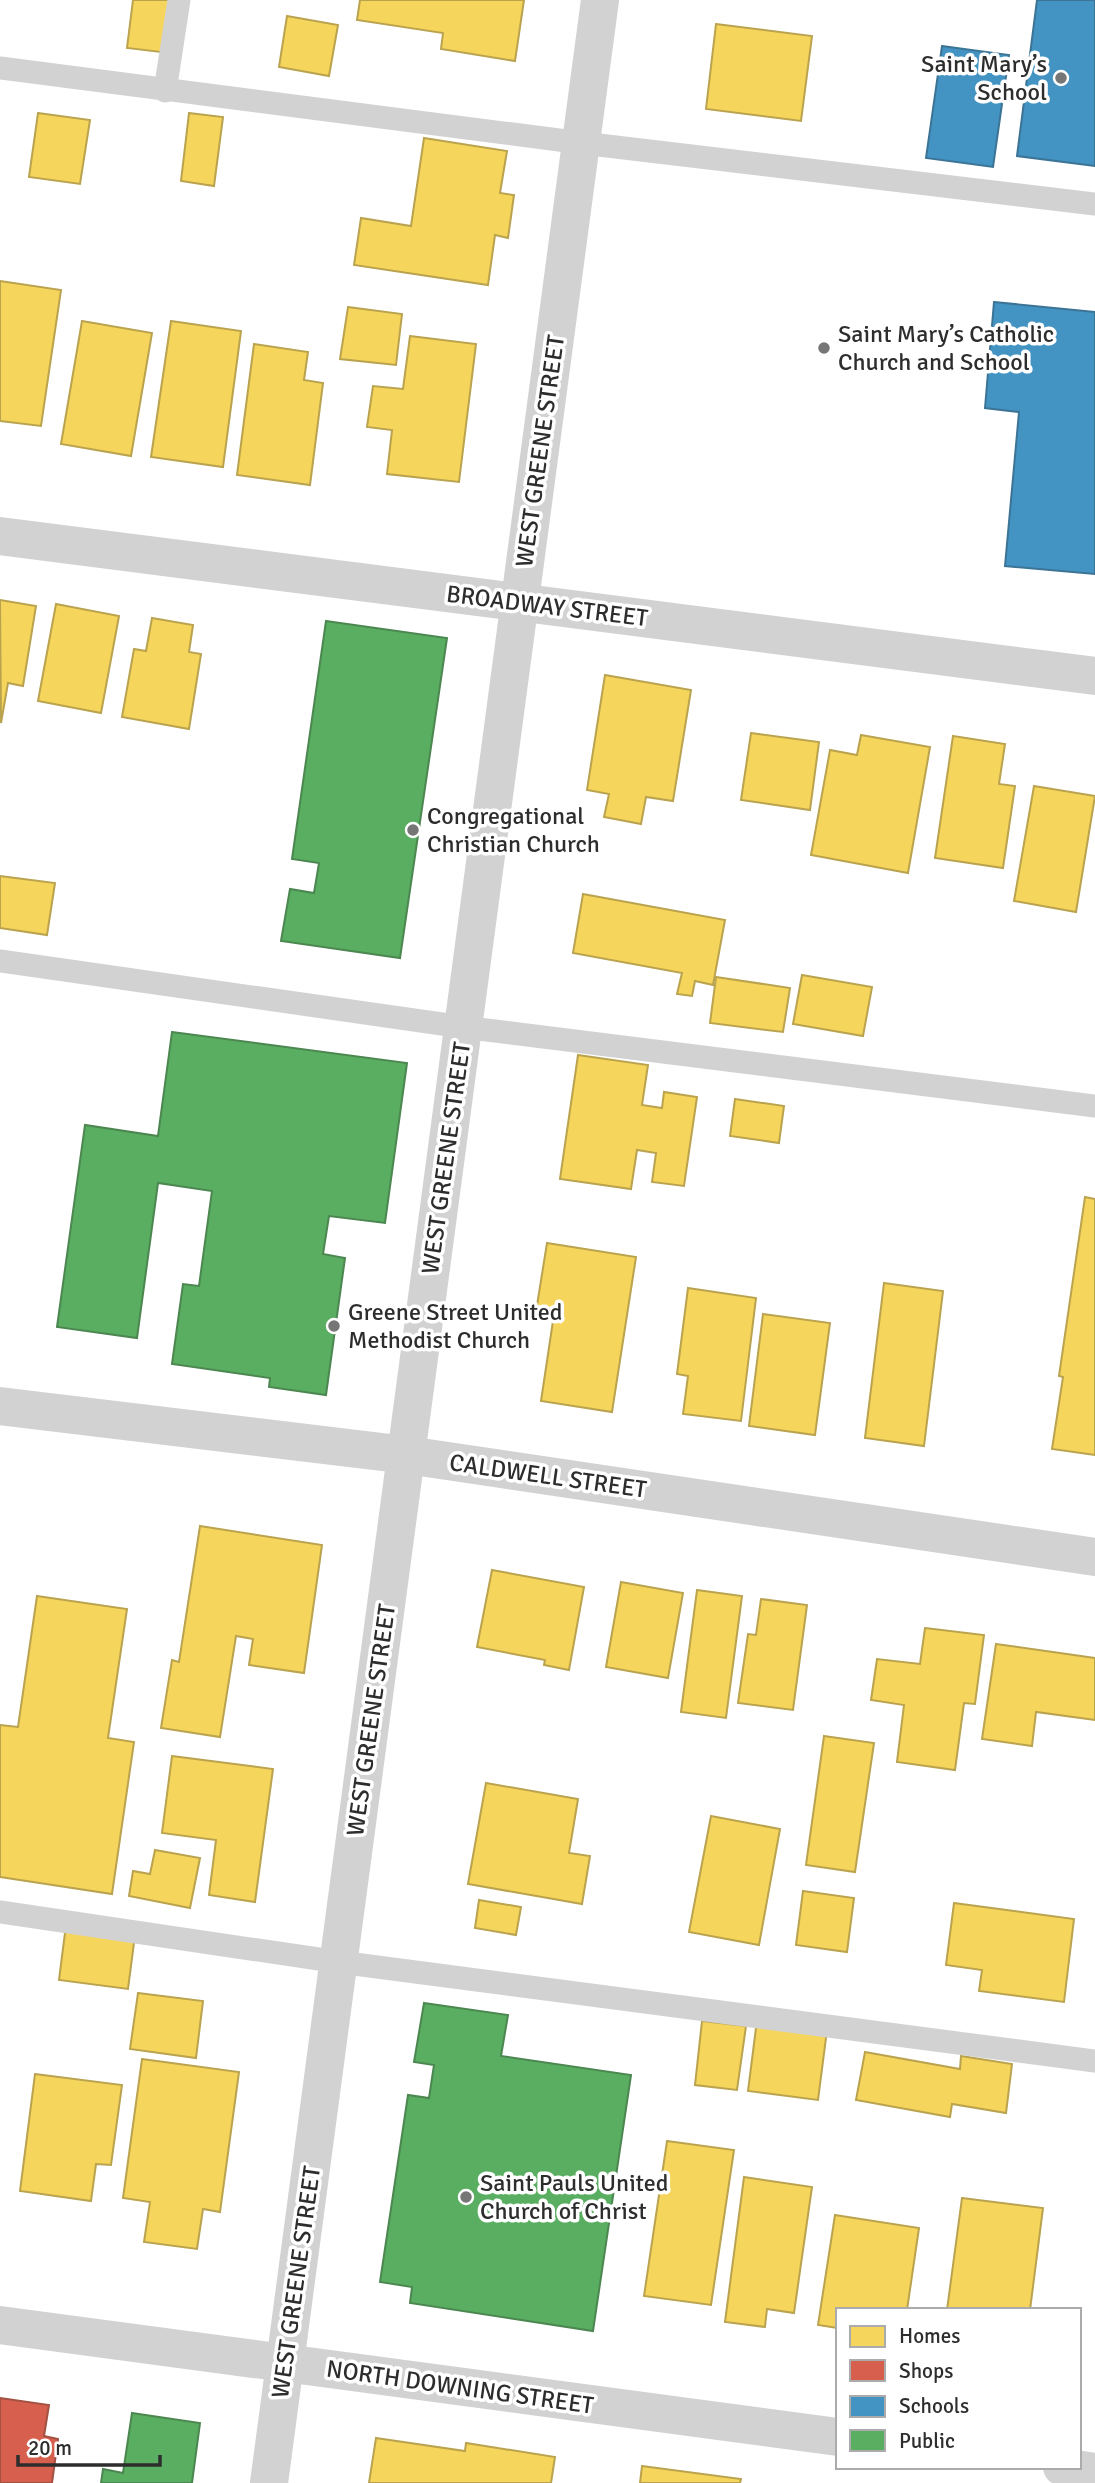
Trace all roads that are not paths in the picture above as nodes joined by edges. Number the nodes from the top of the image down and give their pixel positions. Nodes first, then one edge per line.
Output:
1 (179, 0) edge
2 (600, 0) edge
3 (0, 68) edge
4 (165, 90) junction
5 (582, 143) junction
6 (1095, 204) edge
7 (0, 536) edge
8 (520, 603) junction
9 (1095, 676) edge
10 (0, 961) edge
11 (463, 1027) junction
12 (1095, 1106) edge
13 (0, 1406) edge
14 (407, 1455) junction
15 (1095, 1557) edge
16 (0, 1912) edge
17 (339, 1962) junction
18 (1095, 2061) edge
19 (0, 2325) edge
20 (285, 2363) junction
21 (836, 2437) edge
22 (269, 2483) edge

1 - 4 lane
2 - 5 street, WEST GREENE STREET
3 - 4 lane
4 - 5 lane
5 - 6 lane
5 - 8 street, WEST GREENE STREET
7 - 8 street, BROADWAY STREET
8 - 9 street, BROADWAY STREET
8 - 11 street, WEST GREENE STREET
10 - 11 lane
11 - 12 lane
11 - 14 street, WEST GREENE STREET
13 - 14 street, CALDWELL STREET
14 - 15 street, CALDWELL STREET
14 - 17 street, WEST GREENE STREET
16 - 17 lane
17 - 18 lane
17 - 20 street, WEST GREENE STREET
19 - 20 street, NORTH DOWNING STREET
20 - 21 street, NORTH DOWNING STREET
20 - 22 street, WEST GREENE STREET

